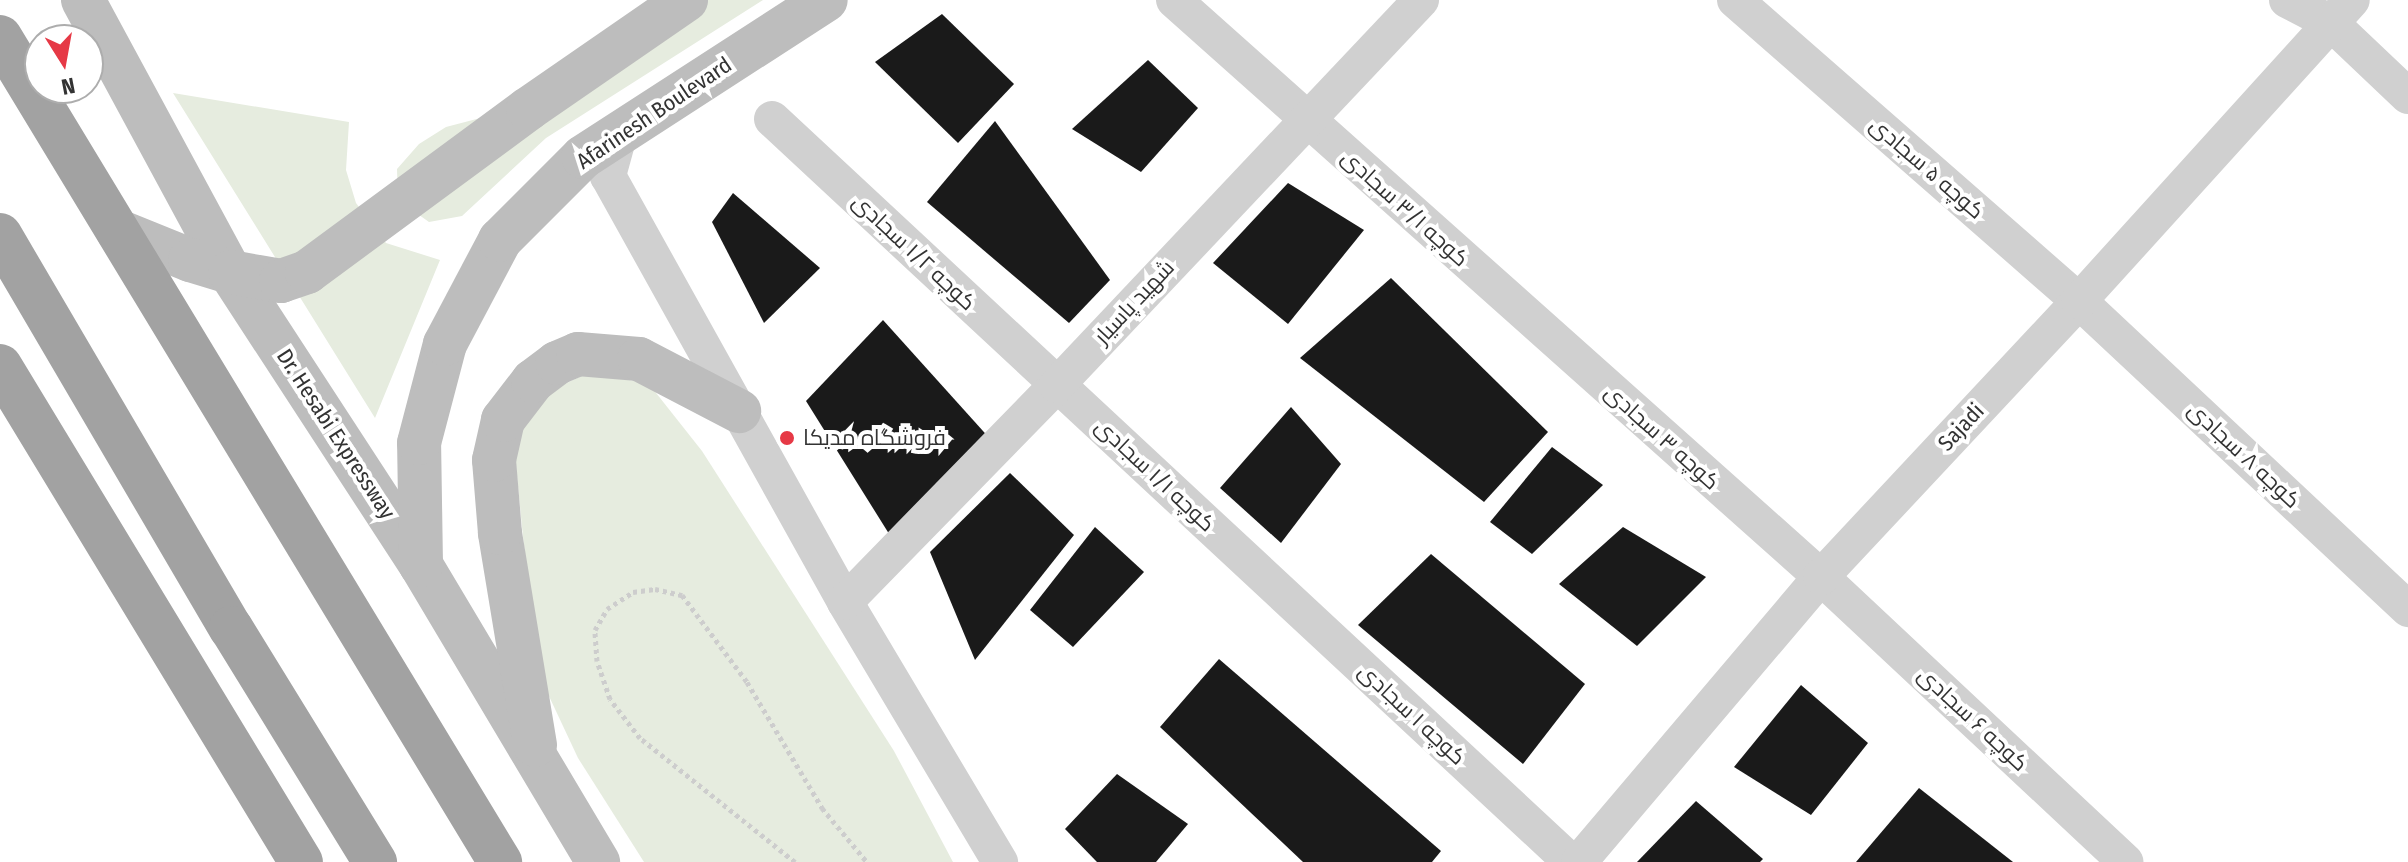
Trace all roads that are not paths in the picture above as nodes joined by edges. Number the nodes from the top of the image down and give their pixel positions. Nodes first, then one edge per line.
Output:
1 (83, 0) edge
2 (686, 0) edge
3 (826, 0) edge
4 (1174, 0) edge
5 (1421, 0) edge
6 (1735, 0) edge
7 (2287, 0) edge
8 (2341, 12) edge
9 (0, 37) edge
10 (2408, 96) edge
11 (772, 119) dead end
12 (1305, 120) junction
13 (620, 132) junction
14 (118, 231) junction
15 (0, 235) edge
16 (230, 272) junction
17 (1504, 296) joint
18 (2079, 301) junction
19 (0, 366) edge
20 (1057, 385) junction
21 (739, 411) junction
22 (421, 565) junction
23 (1252, 566) joint
24 (1821, 577) junction
25 (845, 602) junction
26 (2408, 609) edge
27 (538, 767) junction
28 (301, 862) edge
29 (375, 862) edge
30 (500, 862) edge
31 (598, 862) edge
32 (1000, 862) edge
33 (1571, 862) edge
34 (1579, 862) edge
35 (2126, 862) edge

1 - 16 main road, Dr. Hesabi Expressway
2 - 16 main road
3 - 13 main road, Afarinesh Boulevard
4 - 12 street, کوچه ۳/۱ سجادی
5 - 12 street, شهید پاسیار
6 - 18 street, کوچه ۵ سجادی
7 - 8 street
8 - 10 street
8 - 18 street, Sajadi
9 - 14 highway
11 - 20 street, کوچه ۱/۲ سجادی
12 - 17 street, کوچه ۳/۱ سجادی
12 - 20 street, شهید پاسیار
13 - 21 street
13 - 22 main road, Afarinesh Boulevard
14 - 16 main road
14 - 30 highway
15 - 29 highway
16 - 22 main road, Dr. Hesabi Expressway
17 - 24 street, کوچه ۳ سجادی
18 - 24 street, Sajadi
18 - 26 street, کوچه ۸ سجادی
19 - 28 highway
20 - 23 street, کوچه ۱/۱ سجادی
20 - 25 street, شهید پاسیار
21 - 25 street
21 - 27 main road
22 - 27 main road, Dr. Hesabi Expressway
23 - 33 street, کوچه ۱ سجادی
24 - 34 street, Sajadi
24 - 35 street, کوچه ۶ سجادی
25 - 32 street
27 - 31 main road, Dr. Hesabi Expressway

